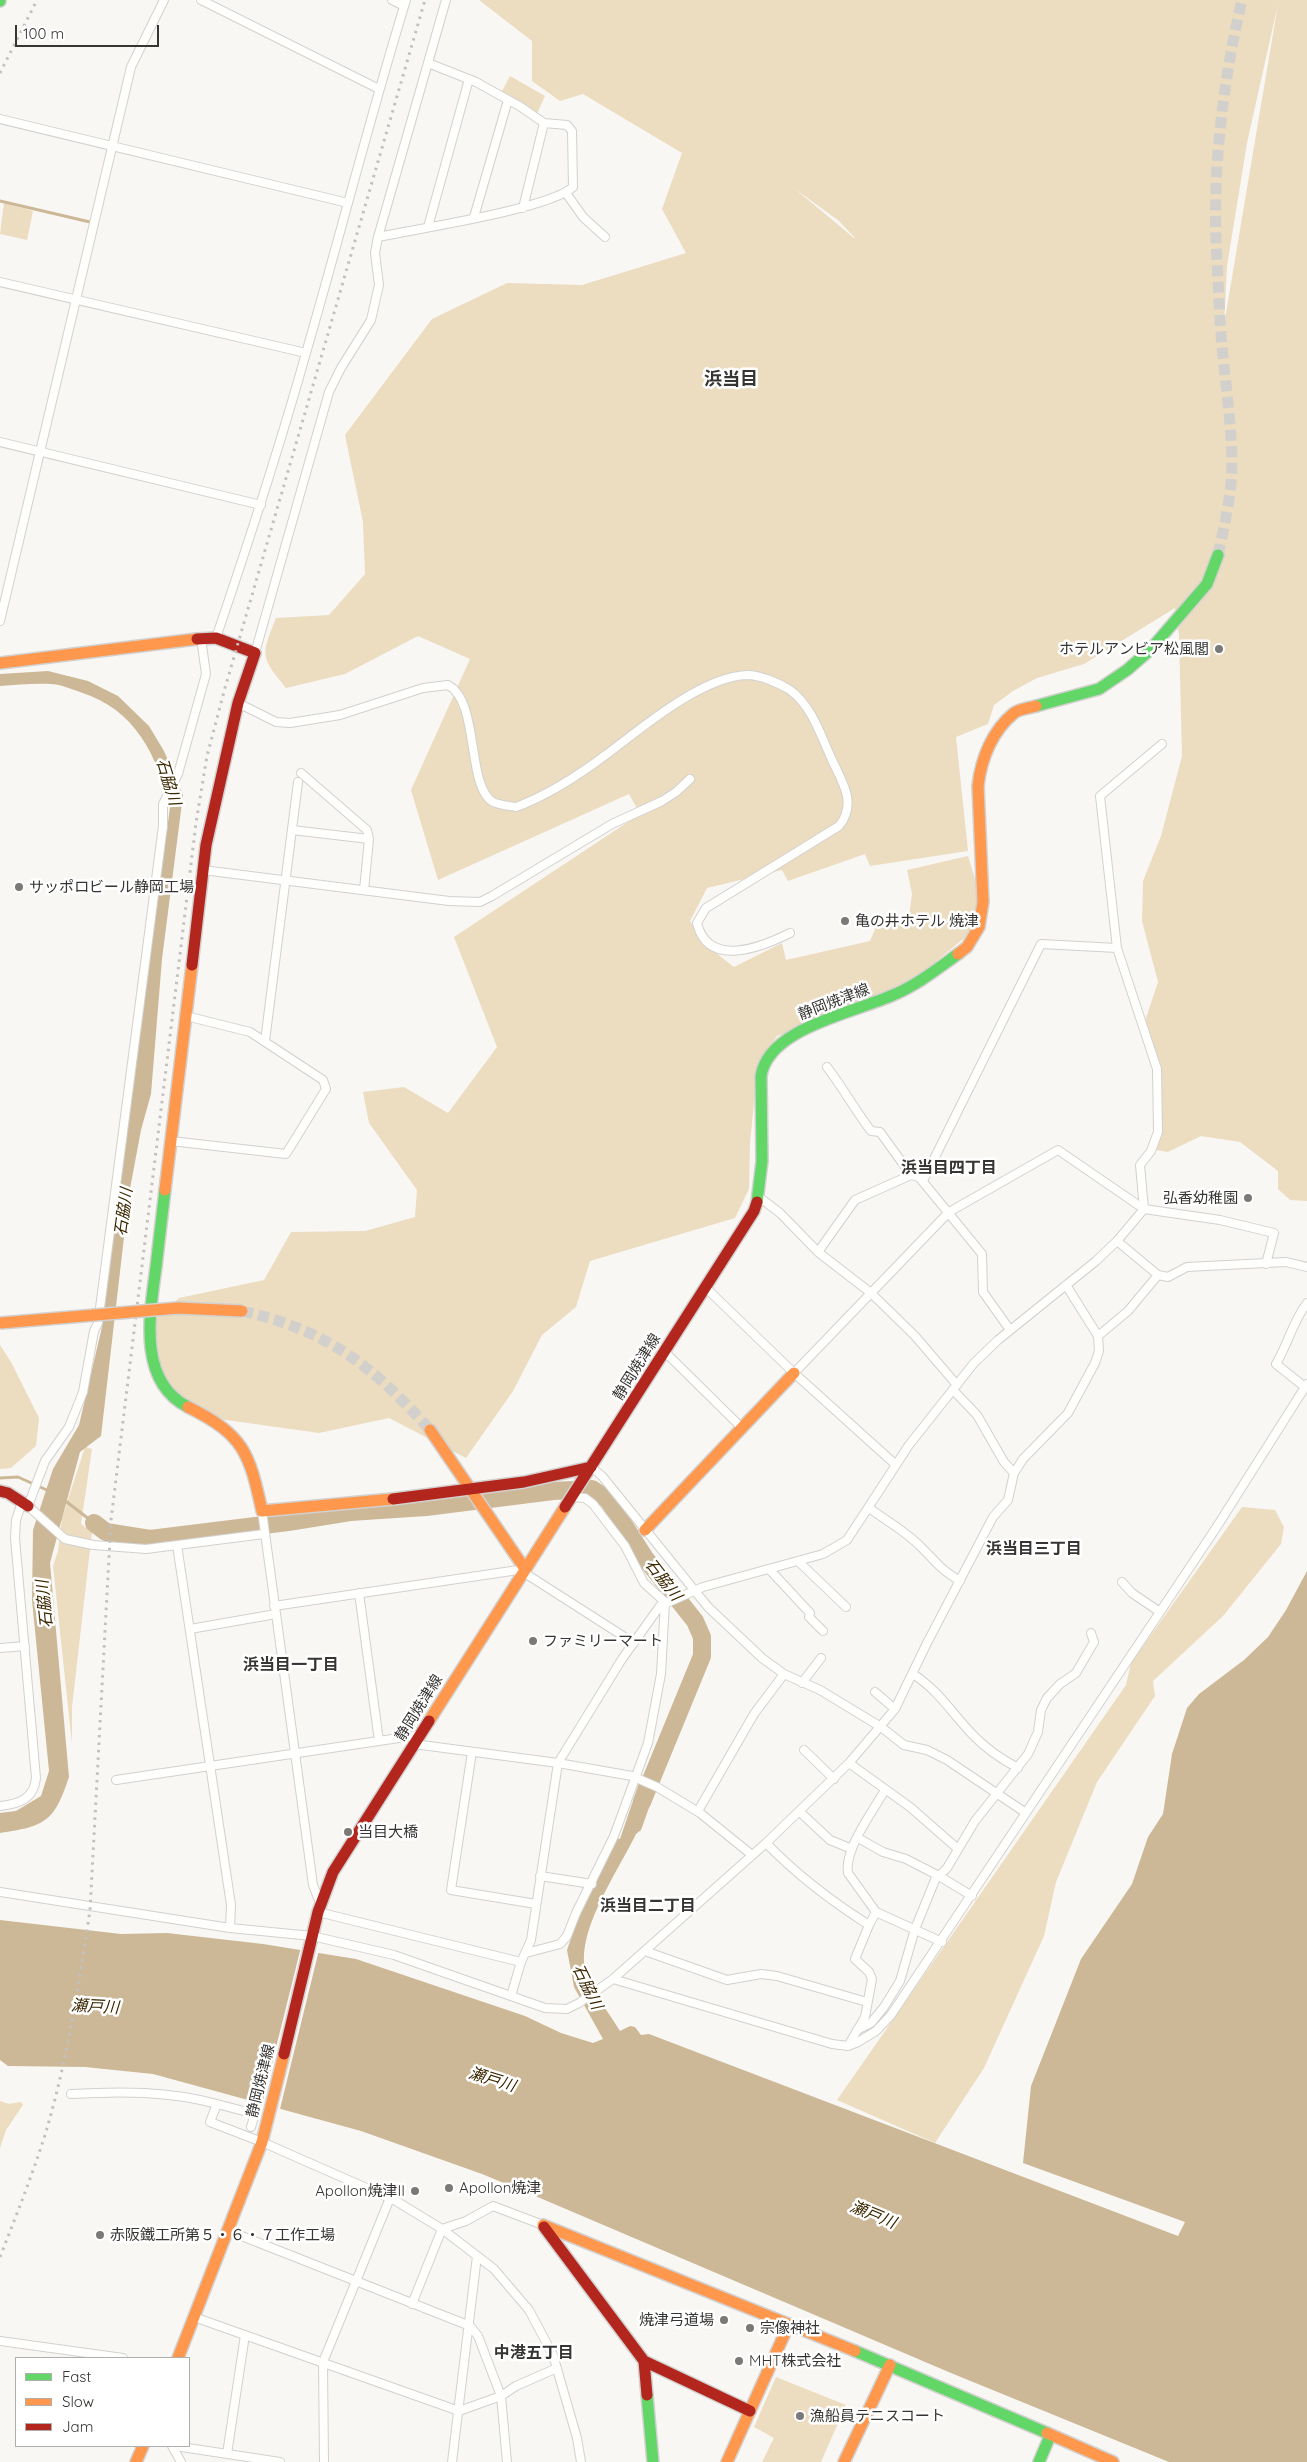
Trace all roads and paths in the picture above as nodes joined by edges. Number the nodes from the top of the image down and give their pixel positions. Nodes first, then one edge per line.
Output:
1 (164, 0) edge
2 (201, 0) edge
3 (392, 0) edge
4 (446, 0) edge
5 (405, 3) edge
6 (428, 64) junction
7 (469, 79) junction
8 (378, 89) junction
9 (508, 100) junction
10 (0, 119) edge
11 (544, 124) junction
12 (113, 146) junction
13 (566, 193) junction
14 (348, 203) junction
15 (523, 208) junction
16 (474, 217) junction
17 (428, 227) junction
18 (378, 237) junction
19 (605, 237) dead end
20 (0, 282) edge
21 (76, 299) junction
22 (306, 353) junction
23 (0, 442) edge
24 (40, 452) junction
25 (261, 505) junction
26 (1218, 555) tunnel mouth
27 (2, 603) edge
28 (0, 621) edge
29 (201, 638) junction
30 (216, 638) junction
31 (255, 652) junction
32 (0, 663) edge
33 (238, 703) junction
34 (1162, 744) dead end
35 (301, 773) dead end
36 (690, 779) dead end
37 (298, 782) dead end
38 (292, 830) junction
39 (369, 839) junction
40 (203, 870) junction
41 (286, 880) junction
42 (364, 890) junction
43 (790, 933) dead end
44 (1117, 948) junction
45 (186, 1016) junction
46 (265, 1041) junction
47 (827, 1066) dead end
48 (172, 1141) junction
49 (911, 1175) junction
50 (923, 1181) junction
51 (759, 1197) junction
52 (1144, 1209) junction
53 (949, 1212) junction
54 (1117, 1241) junction
55 (818, 1252) junction
56 (1266, 1264) junction
57 (1307, 1267) edge
58 (1158, 1275) junction
59 (1066, 1285) junction
60 (704, 1287) junction
61 (872, 1293) junction
62 (1307, 1303) edge
63 (242, 1311) tunnel mouth
64 (0, 1323) edge
65 (1010, 1330) junction
66 (1098, 1336) junction
67 (664, 1351) junction
68 (794, 1373) junction
69 (1306, 1385) edge
70 (955, 1387) junction
71 (742, 1428) junction
72 (430, 1430) tunnel mouth
73 (896, 1465) junction
74 (587, 1472) junction
75 (1014, 1473) junction
76 (0, 1491) edge
77 (472, 1492) junction
78 (573, 1495) junction
79 (25, 1504) junction
80 (869, 1508) junction
81 (262, 1511) junction
82 (645, 1530) junction
83 (264, 1534) junction
84 (177, 1545) junction
85 (798, 1561) junction
86 (769, 1569) junction
87 (524, 1570) junction
88 (960, 1581) junction
89 (1122, 1582) dead end
90 (696, 1590) junction
91 (359, 1593) junction
92 (665, 1602) junction
93 (846, 1607) dead end
94 (275, 1610) junction
95 (1160, 1612) junction
96 (190, 1628) junction
97 (823, 1631) dead end
98 (1091, 1633) dead end
99 (634, 1644) junction
100 (25, 1646) junction
101 (0, 1648) edge
102 (821, 1658) dead end
103 (784, 1674) junction
104 (913, 1674) junction
105 (802, 1684) junction
106 (875, 1692) dead end
107 (895, 1709) junction
108 (882, 1727) junction
109 (416, 1740) junction
110 (379, 1741) junction
111 (804, 1750) dead end
112 (296, 1752) junction
113 (472, 1752) junction
114 (558, 1763) junction
115 (849, 1763) junction
116 (210, 1766) junction
117 (1018, 1768) junction
118 (637, 1778) junction
119 (834, 1779) junction
120 (116, 1780) dead end
121 (885, 1790) junction
122 (997, 1793) junction
123 (0, 1806) edge
124 (698, 1811) junction
125 (800, 1812) junction
126 (1026, 1813) junction
127 (858, 1838) junction
128 (766, 1843) junction
129 (852, 1849) junction
130 (958, 1849) junction
131 (752, 1855) junction
132 (540, 1876) junction
133 (939, 1876) junction
134 (592, 1884) junction
135 (0, 1892) edge
136 (972, 1896) junction
137 (536, 1904) junction
138 (319, 1908) junction
139 (876, 1912) junction
140 (869, 1925) junction
141 (230, 1928) junction
142 (914, 1932) junction
143 (311, 1939) junction
144 (942, 1942) junction
145 (645, 1951) junction
146 (526, 1953) junction
147 (521, 1962) junction
148 (613, 1979) junction
149 (511, 1996) junction
150 (867, 2002) junction
151 (857, 2030) junction
152 (848, 2046) junction
153 (71, 2094) dead end
154 (216, 2104) junction
155 (251, 2127) dead end
156 (263, 2138) junction
157 (390, 2198) junction
158 (543, 2226) junction
159 (442, 2229) junction
160 (229, 2231) junction
161 (477, 2256) junction
162 (355, 2281) junction
163 (412, 2304) junction
164 (194, 2317) junction
165 (789, 2324) junction
166 (470, 2326) junction
167 (244, 2335) junction
168 (0, 2340) edge
169 (116, 2357) edge
170 (178, 2357) edge
171 (644, 2361) junction
172 (323, 2362) junction
173 (890, 2365) junction
174 (558, 2368) junction
175 (501, 2396) junction
176 (459, 2410) junction
177 (750, 2411) junction
178 (1050, 2436) junction
179 (143, 2447) edge
180 (174, 2447) edge
181 (181, 2447) edge
182 (227, 2454) junction
183 (136, 2462) edge
184 (181, 2462) edge
185 (280, 2462) edge
186 (324, 2462) edge
187 (452, 2462) edge
188 (507, 2462) edge
189 (581, 2462) edge
190 (653, 2462) edge
191 (727, 2462) edge
192 (844, 2462) edge
193 (1039, 2462) edge
194 (1113, 2462) edge

1 - 12 street
2 - 8 street
3 - 5 street
4 - 6 street
5 - 8 street
6 - 7 street
6 - 18 street
7 - 9 street
7 - 17 street
8 - 14 street
9 - 11 street
9 - 16 street
10 - 12 street
11 - 13 street
11 - 15 street
12 - 14 street
12 - 21 street
13 - 15 street
13 - 19 street
14 - 22 street
15 - 16 street
16 - 17 street
17 - 18 street
18 - 31 street
20 - 21 street
21 - 22 street
21 - 24 street
22 - 25 street
23 - 24 street
24 - 25 street
24 - 27 street
25 - 30 street
26 - 51 street, 静岡焼津線
27 - 28 street
29 - 30 street
29 - 32 street
29 - 79 street
30 - 31 street
31 - 33 street
33 - 40 street
33 - 43 street
34 - 44 street
35 - 39 street
36 - 42 street
37 - 38 street
38 - 39 street
38 - 41 street
39 - 42 street
40 - 41 street
40 - 45 street
41 - 42 street
41 - 46 street
44 - 50 street
44 - 52 street
45 - 46 street
45 - 48 street
46 - 48 street
47 - 49 street
48 - 81 street
49 - 50 street
49 - 55 street
50 - 53 street
51 - 55 street
51 - 60 street, 静岡焼津線
52 - 53 street
52 - 54 street
52 - 56 street
53 - 61 street
53 - 65 street
54 - 58 street
54 - 59 street
55 - 61 street
56 - 57 street
56 - 58 street
58 - 66 street
59 - 65 street
59 - 66 street
60 - 67 street, 静岡焼津線
60 - 68 street
61 - 68 street
61 - 70 street
62 - 69 street
63 - 64 street, bridge
65 - 70 street
66 - 75 street
67 - 71 street
67 - 74 street, 静岡焼津線
68 - 71 street
68 - 73 street
69 - 95 street
70 - 73 street
70 - 75 street
71 - 82 street
72 - 77 street
73 - 80 street
74 - 77 street
74 - 78 street, 静岡焼津線
74 - 82 street
75 - 88 street
76 - 79 street
77 - 81 street
77 - 87 street
78 - 87 street, 静岡焼津線
78 - 92 street
79 - 84 street
79 - 100 street
80 - 85 street
80 - 88 street
81 - 83 street
82 - 90 street
83 - 84 street
83 - 94 street
84 - 96 street
85 - 86 street
85 - 93 street
86 - 90 street
86 - 97 street
87 - 91 street
87 - 99 street
87 - 109 street, 静岡焼津線
88 - 104 street
89 - 95 street
90 - 92 street
90 - 103 street
91 - 94 street
91 - 110 street
92 - 99 street
92 - 118 street
94 - 96 street
94 - 112 street
95 - 126 street
96 - 116 street
98 - 117 street
99 - 114 street
100 - 101 street
100 - 123 street
102 - 105 street
103 - 105 street
103 - 124 street
104 - 107 street
104 - 117 street
105 - 108 street
106 - 107 street
107 - 108 street
108 - 115 street
108 - 122 street
109 - 110 street
109 - 113 street
109 - 138 street, 静岡焼津線
110 - 112 street
111 - 119 street
112 - 116 street
112 - 138 street
113 - 114 street
113 - 137 street
114 - 118 street
114 - 132 street
115 - 119 street
115 - 121 street
116 - 120 street
116 - 141 street
117 - 122 street
118 - 124 street
118 - 134 street
119 - 125 street
121 - 127 street
121 - 130 street
122 - 126 street
122 - 130 street
124 - 131 street
125 - 128 street
125 - 129 street
126 - 136 street
127 - 129 street
127 - 133 street
128 - 131 street
128 - 140 street
129 - 139 street
130 - 133 street
131 - 145 street
132 - 134 street
132 - 137 street
133 - 136 street
133 - 142 street
134 - 146 street
135 - 141 street
136 - 144 street
137 - 146 street
138 - 143 street, 静岡焼津線
138 - 147 street
139 - 140 street
139 - 142 street
140 - 150 street
141 - 143 street
142 - 144 street
142 - 151 street
143 - 149 street
143 - 156 street, 静岡焼津線
144 - 152 street
145 - 148 street
145 - 150 street
146 - 147 street
147 - 149 street
148 - 149 street
148 - 152 street
150 - 151 street
151 - 152 street
153 - 154 street
154 - 155 street
154 - 156 street
156 - 157 street
156 - 160 street, 静岡焼津線
157 - 159 street
157 - 162 street
158 - 159 street
158 - 165 street
158 - 171 street
159 - 161 street
159 - 163 street
160 - 162 street
160 - 164 street, 静岡焼津線
161 - 166 street
161 - 174 street
162 - 163 street
162 - 172 street
163 - 166 street
164 - 167 street
164 - 170 street, 静岡焼津線
165 - 173 street
165 - 177 street
166 - 175 street
166 - 176 street
167 - 172 street
167 - 182 street
168 - 169 street
171 - 177 street
171 - 190 street
172 - 176 street
172 - 186 street
173 - 178 street
173 - 192 street
174 - 175 street
174 - 189 street
175 - 176 street
175 - 188 street
176 - 187 street
177 - 191 street
178 - 193 street
178 - 194 street
179 - 183 street
180 - 184 street
181 - 182 street
182 - 185 street

